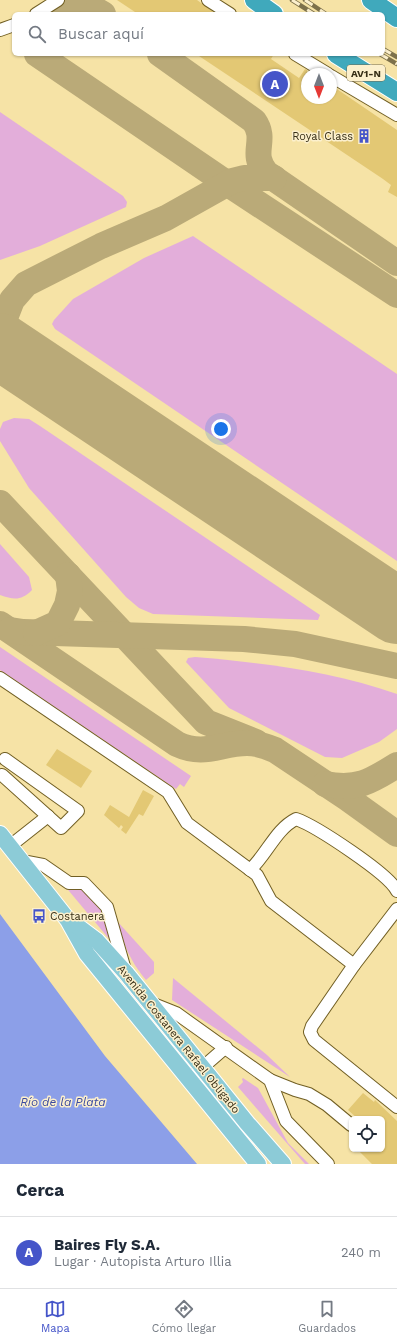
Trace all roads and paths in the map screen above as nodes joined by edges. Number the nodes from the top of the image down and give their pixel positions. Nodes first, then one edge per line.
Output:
1 (58, 0) edge
2 (208, 0) edge
3 (254, 0) edge
4 (370, 0) edge
5 (39, 12) edge
6 (227, 12) edge
7 (271, 12) edge
8 (397, 18) edge
9 (12, 26) edge
10 (0, 30) edge
11 (298, 56) edge
12 (339, 56) edge
13 (318, 68) edge
14 (337, 80) edge
15 (397, 92) edge
16 (397, 115) edge
17 (0, 678) edge
18 (5, 759) dead end
19 (2, 775) dead end
20 (48, 816) junction
21 (5, 840) edge
22 (22, 861) junction
23 (250, 870) junction
24 (397, 891) edge
25 (397, 909) edge
26 (68, 920) junction
27 (354, 965) junction
28 (126, 973) junction
29 (151, 1003) junction
30 (226, 1047) junction
31 (202, 1067) junction
32 (188, 1080) junction
33 (270, 1080) junction
34 (397, 1107) edge
35 (349, 1123) edge
36 (258, 1164) edge
37 (283, 1164) edge
38 (328, 1164) edge

1 - 5 lane
2 - 6 lane
3 - 7 highway
4 - 8 highway
9 - 10 lane
11 - 13 lane
12 - 15 highway, AV1-N
14 - 16 lane
17 - 23 lane
18 - 20 lane
19 - 20 lane
20 - 21 lane
21 - 22 main road, Avenida Costanera Rafael Obligado
22 - 26 main road, Avenida Costanera Rafael Obligado
22 - 28 lane
23 - 24 lane
23 - 27 lane
25 - 27 lane
26 - 28 main road, Avenida Costanera Rafael Obligado
26 - 32 main road, Avenida Costanera Rafael Obligado
27 - 34 lane
28 - 29 main road, Avenida Costanera Rafael Obligado
29 - 30 lane
29 - 31 main road, Avenida Costanera Rafael Obligado
30 - 31 lane
30 - 33 lane
31 - 32 lane
31 - 37 main road, Avenida Costanera Rafael Obligado
32 - 36 main road, Avenida Costanera Rafael Obligado
33 - 35 lane
33 - 38 lane

